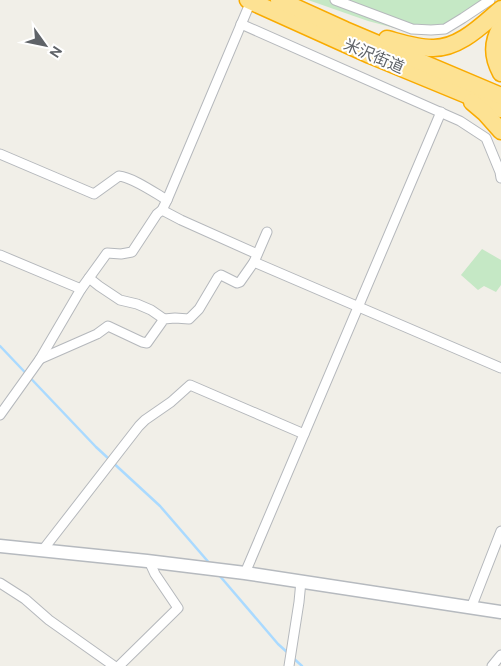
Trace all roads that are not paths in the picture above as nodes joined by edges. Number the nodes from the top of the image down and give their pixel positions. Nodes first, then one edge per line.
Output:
1 (250, 0) edge
2 (278, 0) edge
3 (335, 0) edge
4 (490, 0) edge
5 (300, 9) junction
6 (501, 9) edge
7 (241, 24) junction
8 (501, 26) edge
9 (501, 73) edge
10 (460, 92) junction
11 (501, 96) edge
12 (501, 109) edge
13 (441, 112) junction
14 (501, 131) edge
15 (0, 154) edge
16 (501, 178) edge
17 (167, 200) junction
18 (162, 210) junction
19 (267, 232) dead end
20 (0, 255) edge
21 (255, 258) junction
22 (89, 278) junction
23 (81, 289) junction
24 (358, 307) junction
25 (164, 319) junction
26 (40, 359) junction
27 (501, 368) edge
28 (0, 415) edge
29 (304, 434) junction
30 (501, 531) edge
31 (0, 546) edge
32 (42, 550) junction
33 (148, 561) junction
34 (245, 573) junction
35 (301, 581) junction
36 (0, 583) edge
37 (470, 608) junction
38 (501, 612) edge
39 (501, 655) edge
40 (290, 664) edge
41 (114, 666) edge
42 (119, 666) edge
43 (492, 666) edge

1 - 7 street
1 - 10 highway, 米沢街道
2 - 5 highway, 米沢街道
3 - 4 street
5 - 6 highway
5 - 11 highway, 米沢街道
7 - 13 street
7 - 17 street
8 - 9 highway
10 - 12 highway, 米沢街道
10 - 14 highway
13 - 16 street
13 - 24 street
15 - 17 street
17 - 18 street
18 - 21 street
18 - 22 street
19 - 21 street
20 - 23 street
21 - 24 street
21 - 25 street
22 - 23 street
22 - 25 street
23 - 26 street
24 - 27 street
24 - 29 street
25 - 26 street
26 - 28 street
29 - 32 street
29 - 34 street
30 - 37 street
31 - 32 street
32 - 33 street
33 - 34 street
33 - 42 street
34 - 35 street
35 - 37 street
35 - 40 street
36 - 41 street
37 - 38 street
39 - 43 street

